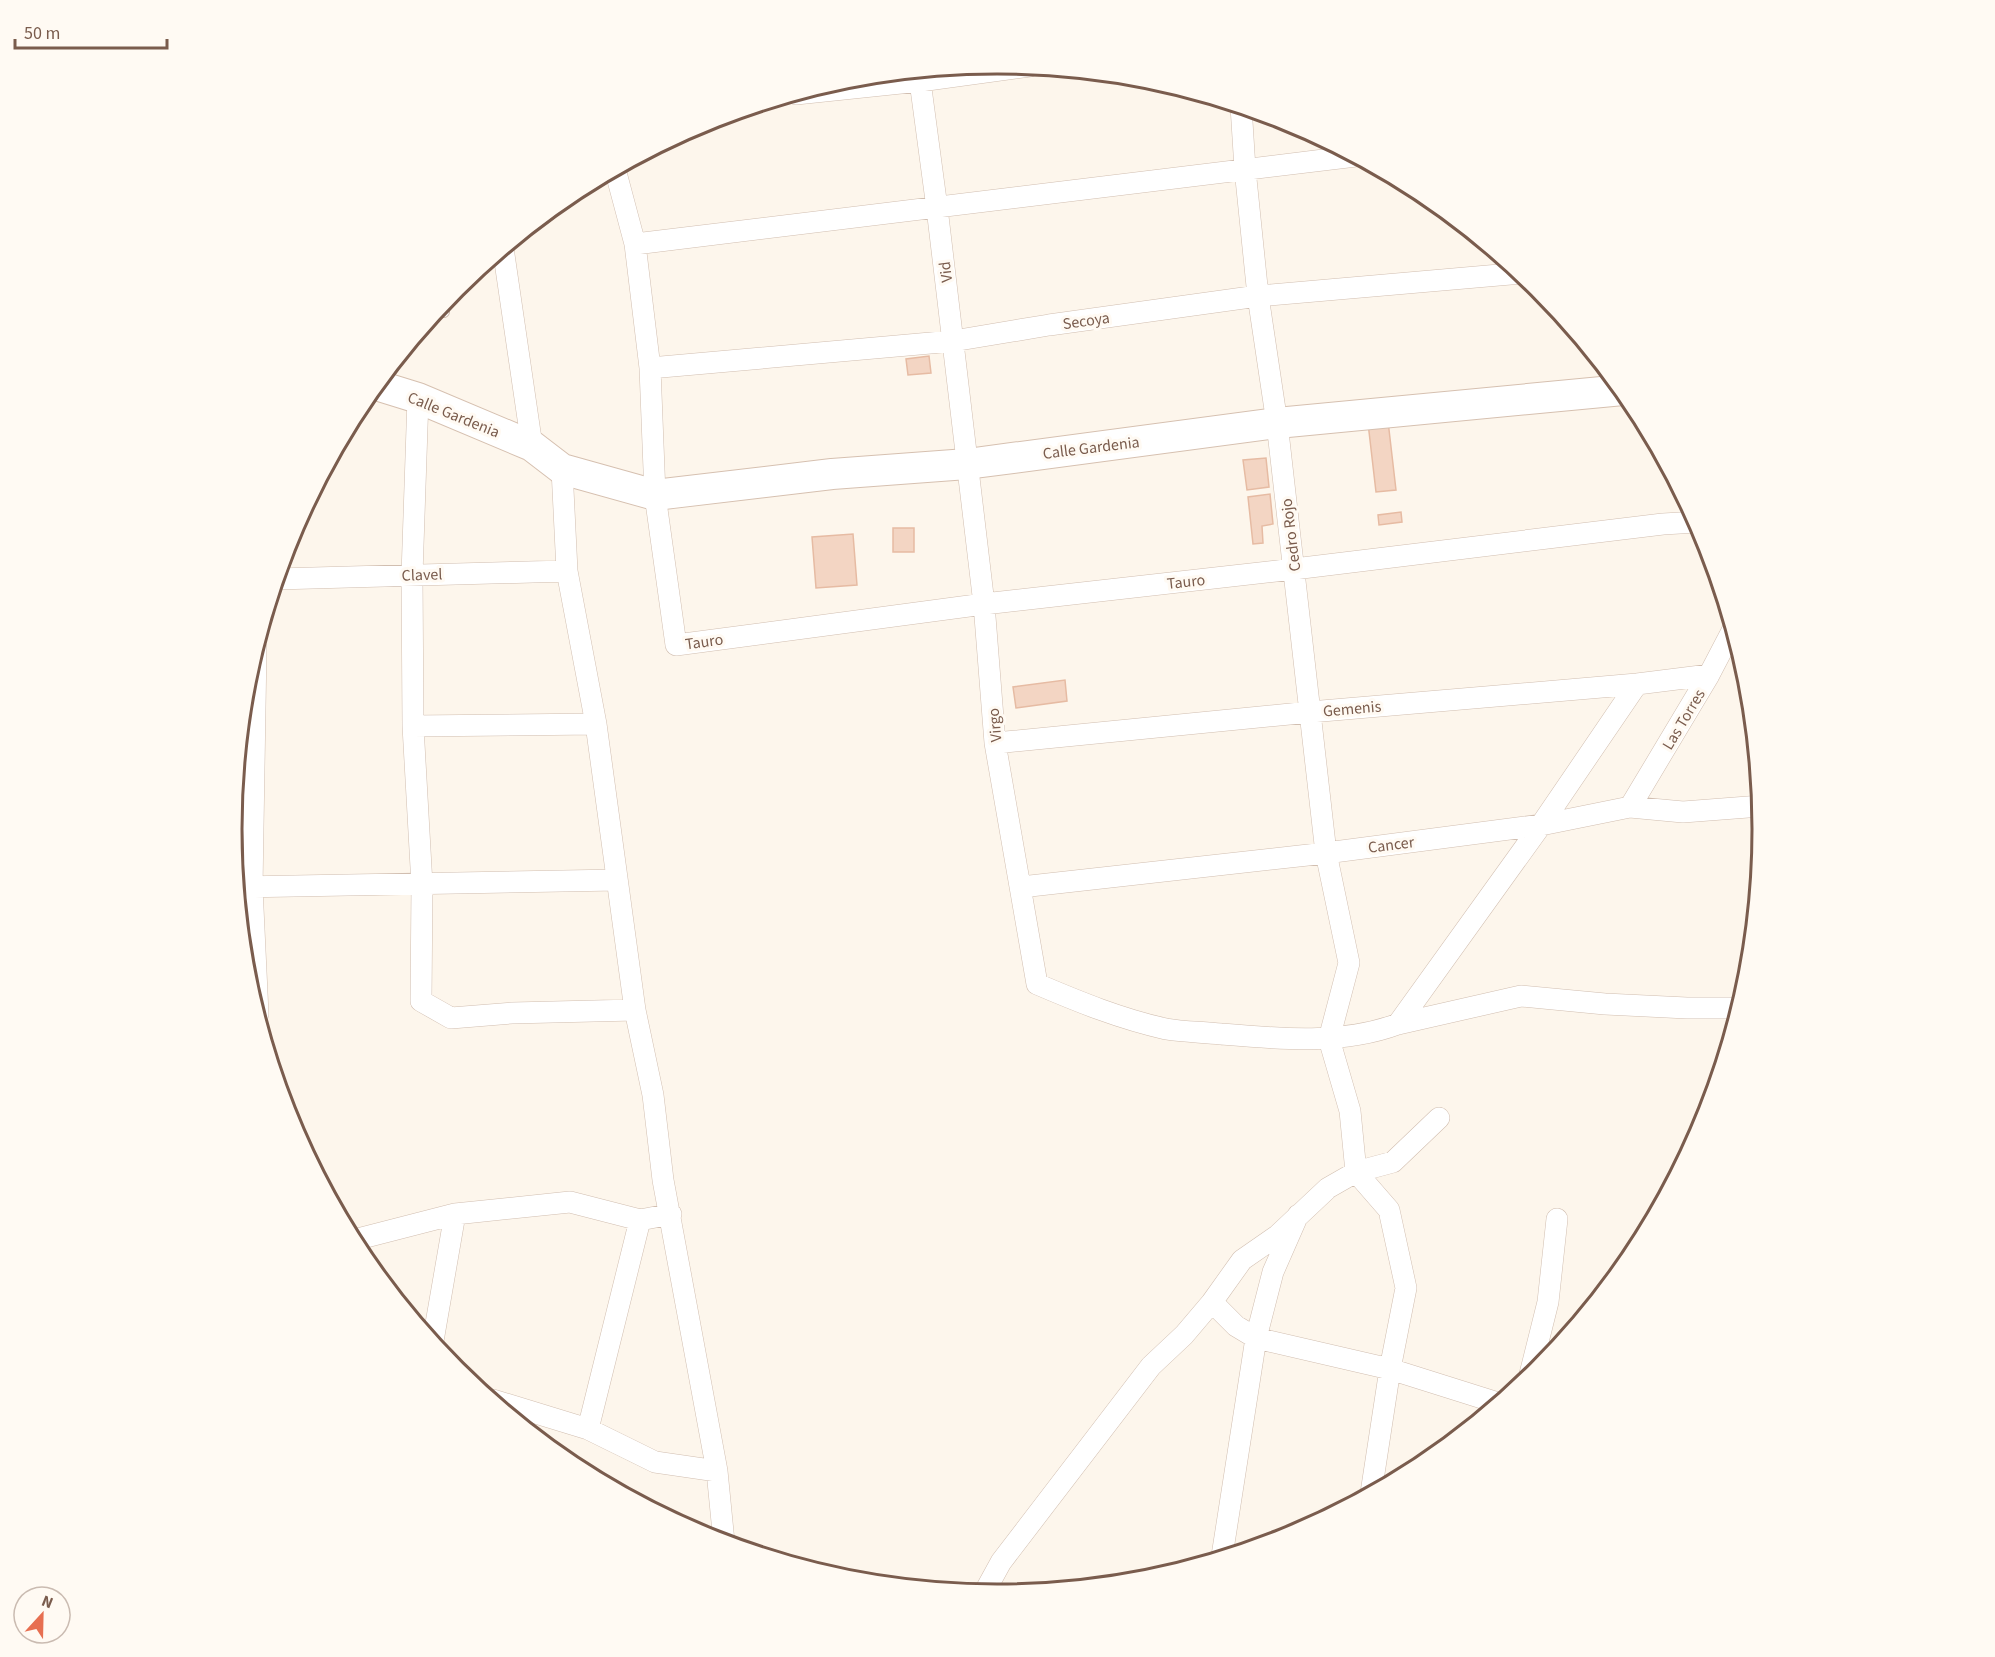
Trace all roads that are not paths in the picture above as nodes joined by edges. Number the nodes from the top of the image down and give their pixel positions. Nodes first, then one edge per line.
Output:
1 (967, 75) edge
2 (920, 81) junction
3 (853, 87) edge
4 (1242, 115) edge
5 (1343, 158) edge
6 (1245, 169) junction
7 (617, 177) edge
8 (937, 208) junction
9 (634, 244) junction
10 (504, 257) edge
11 (1509, 274) edge
12 (1258, 296) junction
13 (953, 341) junction
14 (650, 368) junction
15 (385, 388) edge
16 (1612, 391) edge
17 (418, 398) junction
18 (1276, 423) junction
19 (532, 446) junction
20 (967, 464) junction
21 (562, 469) junction
22 (656, 495) junction
23 (1687, 523) edge
24 (1294, 569) junction
25 (567, 571) junction
26 (412, 575) junction
27 (286, 579) edge
28 (984, 604) junction
29 (1728, 638) edge
30 (1709, 675) junction
31 (1637, 684) junction
32 (253, 702) edge
33 (1310, 712) junction
34 (596, 724) junction
35 (413, 726) junction
36 (994, 743) junction
37 (1629, 807) junction
38 (1752, 807) edge
39 (1541, 825) junction
40 (1326, 853) junction
41 (617, 880) junction
42 (422, 885) junction
43 (245, 887) edge
44 (1021, 887) junction
45 (249, 929) edge
46 (1731, 1008) edge
47 (635, 1010) junction
48 (1398, 1024) junction
49 (1329, 1039) junction
50 (1439, 1118) dead end
51 (1356, 1172) junction
52 (455, 1214) junction
53 (671, 1214) junction
54 (1299, 1215) junction
55 (1557, 1219) dead end
56 (640, 1220) junction
57 (364, 1238) edge
58 (1212, 1302) junction
59 (435, 1331) edge
60 (1256, 1338) junction
61 (1534, 1359) edge
62 (1390, 1369) junction
63 (1490, 1400) edge
64 (512, 1406) edge
65 (588, 1429) junction
66 (717, 1472) junction
67 (1372, 1483) edge
68 (723, 1531) edge
69 (1223, 1548) edge
70 (989, 1584) edge

1 - 2 street
2 - 3 street
2 - 8 street, Vid
4 - 6 street, Cedro Rojo
5 - 6 street
6 - 8 street
6 - 12 street, Cedro Rojo
7 - 9 street
8 - 9 street
8 - 13 street, Vid
9 - 14 street
10 - 19 street
11 - 12 street, Secoya
12 - 13 street, Secoya
12 - 18 street, Cedro Rojo
13 - 14 street, Secoya
13 - 20 street, Vid
14 - 22 street
15 - 17 street, Calle Gardenia
16 - 18 street, Calle Gardenia
17 - 19 street, Calle Gardenia
17 - 26 street
18 - 20 street, Calle Gardenia
18 - 24 street, Cedro Rojo
19 - 21 street, Calle Gardenia
20 - 22 street, Calle Gardenia
20 - 28 street, Virgo
21 - 22 street, Calle Gardenia
21 - 25 street
22 - 28 street, Tauro
23 - 24 street, Tauro
24 - 28 street, Tauro
24 - 33 street, Cedro Rojo
25 - 26 street, Clavel
25 - 34 street
26 - 27 street, Clavel
26 - 35 street
28 - 36 street, Virgo
29 - 30 street, Las Torres
30 - 31 street, Gemenis
30 - 37 street, Las Torres
31 - 33 street, Gemenis
31 - 39 street
32 - 43 street
33 - 36 street, Gemenis
33 - 40 street, Cedro Rojo
34 - 35 street
34 - 41 street
35 - 42 street
36 - 44 street, Virgo
37 - 38 street, Cancer
37 - 39 street, Cancer
39 - 40 street, Cancer
39 - 48 street
40 - 44 street, Cancer
40 - 49 street, Cedro Rojo
41 - 42 street
41 - 47 street
42 - 43 street
42 - 47 street
43 - 45 street
44 - 49 street, Virgo
46 - 48 street
47 - 53 street
48 - 49 street
49 - 51 street
50 - 51 street
51 - 54 street
51 - 62 street
52 - 56 street
52 - 57 street
52 - 59 street
53 - 56 street
53 - 66 street
54 - 58 street
54 - 60 street
55 - 61 street
56 - 65 street
58 - 60 street
58 - 70 street
60 - 62 street
60 - 69 street
62 - 63 street
62 - 67 street
64 - 65 street
65 - 66 street
66 - 68 street

